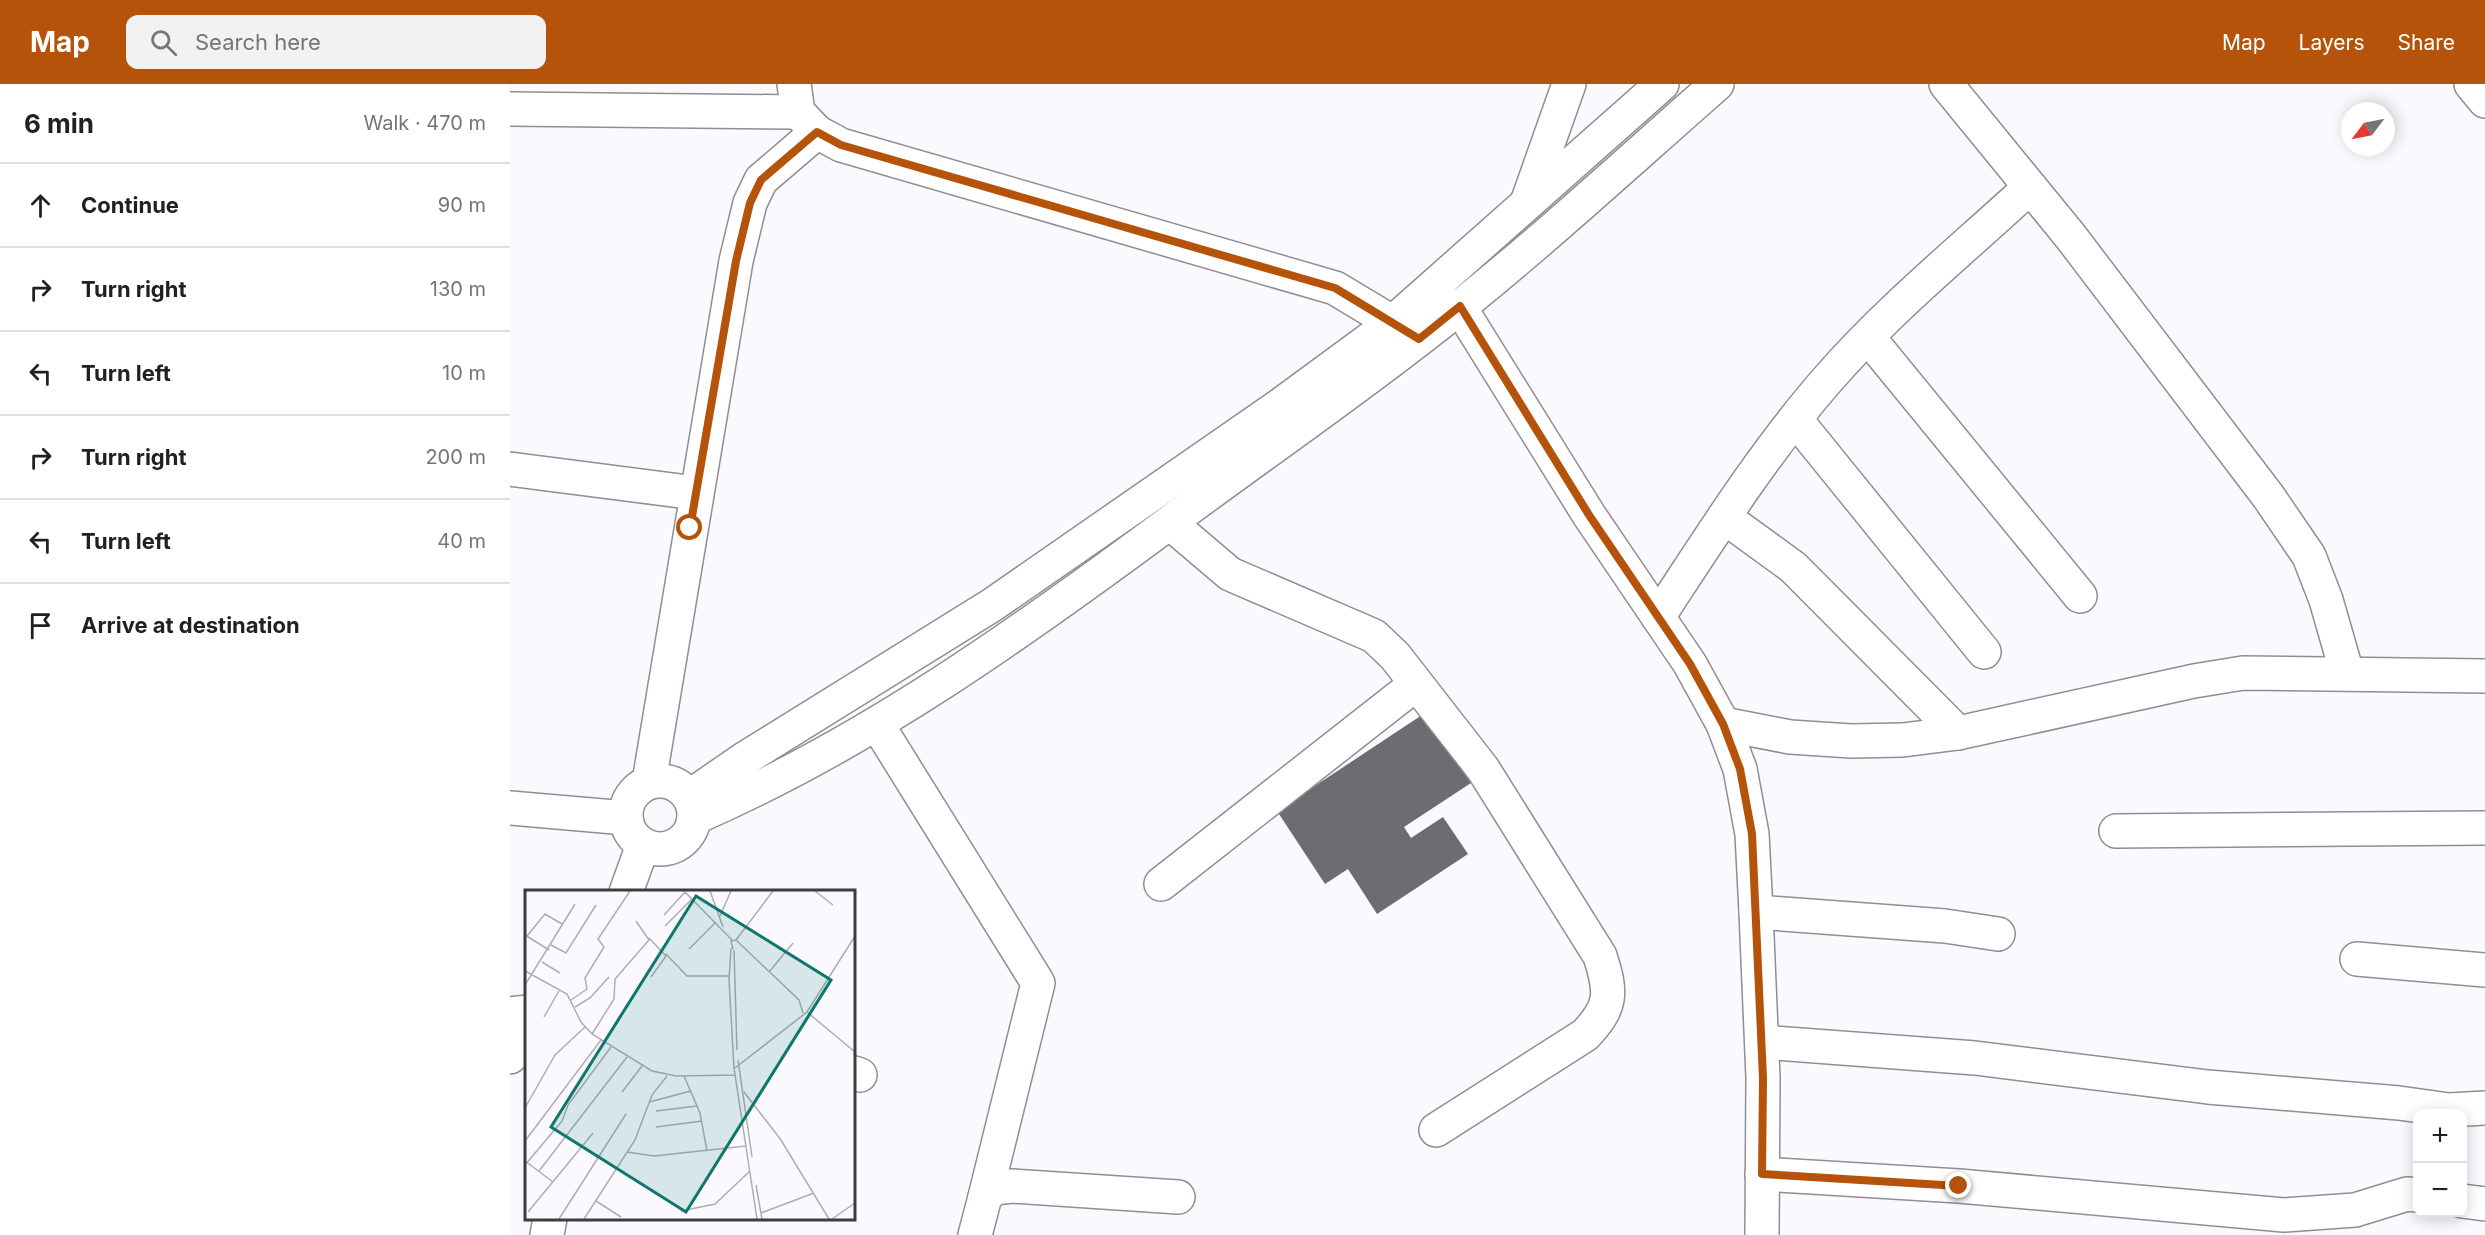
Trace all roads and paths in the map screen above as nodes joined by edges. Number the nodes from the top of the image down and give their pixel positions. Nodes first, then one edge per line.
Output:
1 (1569, 84) edge
2 (1662, 84) edge
3 (1717, 84) edge
4 (1946, 84) edge
5 (2471, 84) edge
6 (2485, 101) edge
7 (510, 109) edge
8 (803, 109) edge
9 (2030, 188) junction
10 (1527, 202) junction
11 (1519, 258) junction
12 (1460, 306) junction
13 (1406, 331) junction
14 (1868, 337) junction
15 (1796, 420) junction
16 (510, 469) edge
17 (696, 493) junction
18 (1724, 517) junction
19 (1170, 523) junction
20 (2080, 596) dead end
21 (1658, 616) junction
22 (1984, 652) dead end
23 (2347, 673) junction
24 (2485, 676) edge
25 (1416, 684) junction
26 (877, 724) junction
27 (1723, 724) junction
28 (1958, 733) junction
29 (649, 782) junction
30 (692, 807) junction
31 (510, 808) edge
32 (626, 818) junction
33 (2485, 828) edge
34 (2116, 831) dead end
35 (643, 845) junction
36 (1161, 884) dead end
37 (626, 890) edge
38 (1756, 912) junction
39 (1998, 934) dead end
40 (2357, 959) dead end
41 (2485, 970) edge
42 (525, 1012) edge
43 (510, 1014) edge
44 (525, 1037) edge
45 (1762, 1042) junction
46 (510, 1057) edge
47 (2485, 1108) edge
48 (1436, 1130) dead end
49 (1762, 1174) junction
50 (2413, 1195) edge
51 (985, 1197) junction
52 (1178, 1197) dead end
53 (2467, 1202) edge
54 (2485, 1204) edge
55 (550, 1220) edge
56 (547, 1235) edge
57 (975, 1235) edge
58 (1762, 1235) edge

1 - 10 street
2 - 10 street
3 - 11 street
4 - 9 street
5 - 6 street
7 - 8 street
8 - 13 street
8 - 17 street
9 - 14 street
9 - 23 street
10 - 11 street
10 - 13 street
11 - 12 street
12 - 13 street
12 - 21 street
13 - 19 street
13 - 30 street
14 - 15 street
14 - 20 street
15 - 18 street
15 - 22 street
16 - 17 street
17 - 29 street
18 - 21 street
18 - 28 street
19 - 25 street
19 - 26 street
21 - 27 street
23 - 24 street
23 - 28 street
25 - 36 street
25 - 48 street
26 - 30 street
26 - 51 street
27 - 28 street
27 - 38 street
29 - 30 street
29 - 32 street
30 - 35 street
31 - 32 street
32 - 35 street
33 - 34 street
35 - 37 street
38 - 39 street
38 - 45 street
40 - 41 street
42 - 43 street
44 - 46 street
45 - 47 street
45 - 49 street
49 - 50 street
49 - 58 street
51 - 52 street
51 - 57 street
53 - 54 street
55 - 56 street

